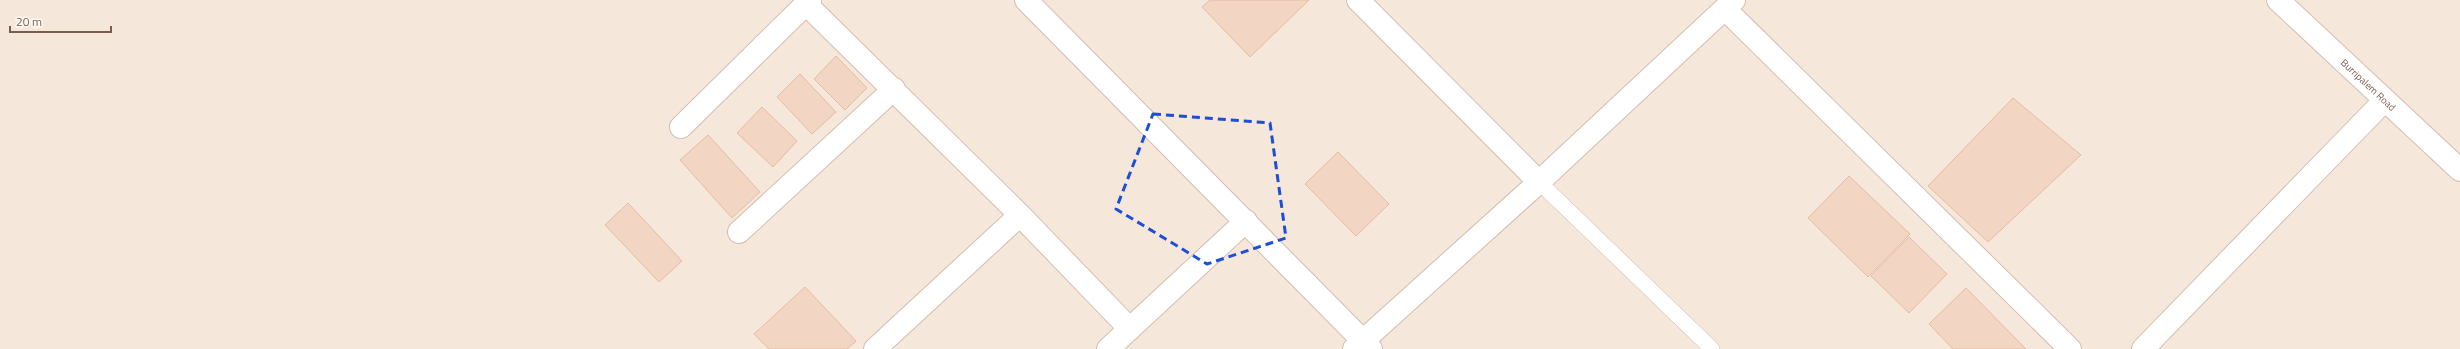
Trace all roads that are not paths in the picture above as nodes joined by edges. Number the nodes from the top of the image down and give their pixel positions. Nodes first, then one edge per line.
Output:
1 (1026, 0) edge
2 (1358, 0) edge
3 (2278, 0) edge
4 (808, 2) edge
5 (1729, 4) edge
6 (894, 89) junction
7 (2384, 100) junction
8 (681, 127) dead end
9 (2460, 170) edge
10 (1539, 182) junction
11 (1020, 215) junction
12 (1246, 221) junction
13 (739, 232) dead end
14 (1130, 329) junction
15 (1363, 346) edge
16 (875, 349) edge
17 (1108, 349) edge
18 (1712, 349) edge
19 (2070, 349) edge
20 (2143, 349) edge

1 - 12 street
2 - 10 street
3 - 7 street, Burripalem Road
4 - 6 street
4 - 8 street
5 - 10 street
5 - 19 street
6 - 11 street
6 - 13 street
7 - 9 street, Burripalem Road
7 - 20 street
10 - 15 street
10 - 18 lane
11 - 14 street
11 - 16 street
12 - 14 street
12 - 15 street
14 - 17 street

